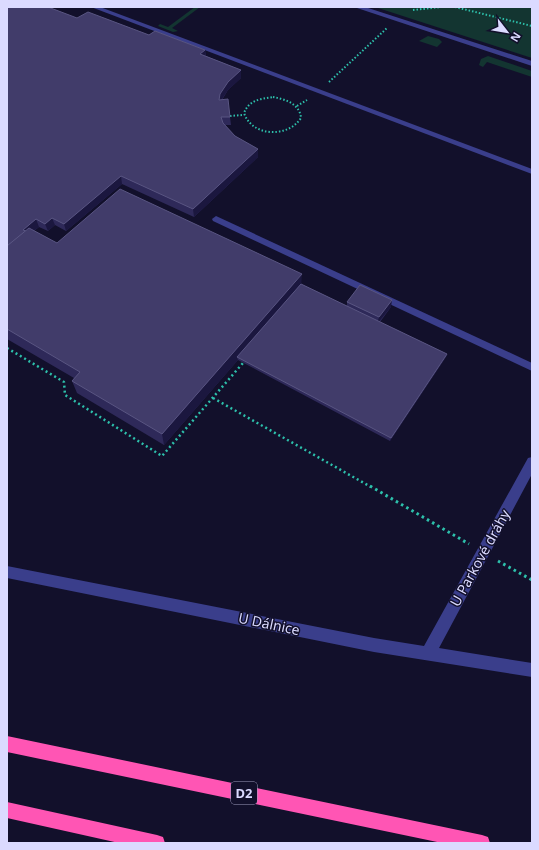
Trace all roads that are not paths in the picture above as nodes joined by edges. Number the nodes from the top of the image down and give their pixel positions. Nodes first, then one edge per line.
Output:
1 (94, 7) edge
2 (358, 7) edge
3 (532, 64) edge
4 (532, 172) edge
5 (216, 219) dead end
6 (532, 367) edge
7 (532, 462) edge
8 (7, 572) edge
9 (428, 653) junction
10 (532, 670) edge
11 (7, 744) edge
12 (7, 810) edge
13 (157, 843) edge
14 (482, 843) edge

1 - 4 lane
2 - 3 street
5 - 6 lane
7 - 9 street, U Parkové dráhy
8 - 9 street, U Dálnice
9 - 10 street, U Dálnice
11 - 14 highway, D2
12 - 13 highway

